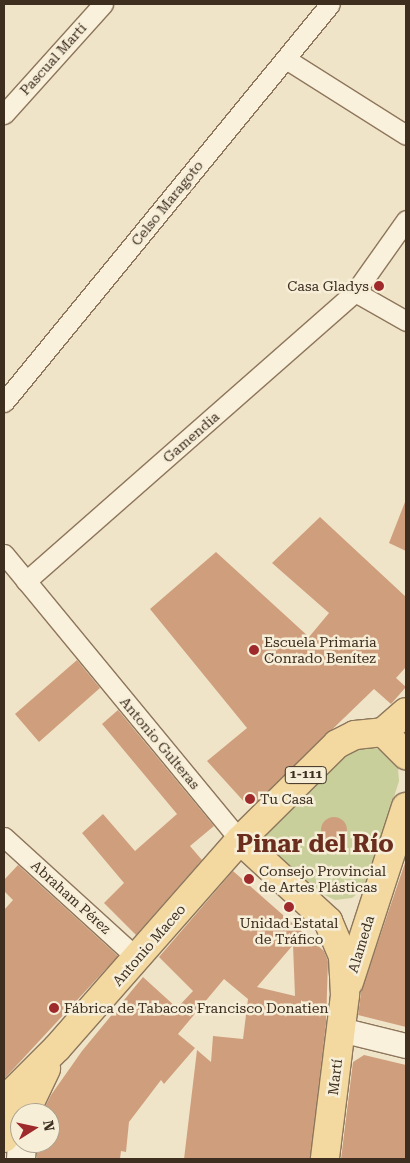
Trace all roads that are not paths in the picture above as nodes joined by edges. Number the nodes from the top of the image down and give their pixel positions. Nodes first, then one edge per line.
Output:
1 (103, 4) edge
2 (330, 4) edge
3 (286, 59) junction
4 (4, 114) edge
5 (406, 135) edge
6 (406, 220) edge
7 (355, 292) junction
8 (406, 321) edge
9 (4, 402) edge
10 (4, 554) edge
11 (26, 581) junction
12 (406, 712) edge
13 (383, 732) junction
14 (406, 755) edge
15 (406, 807) edge
16 (4, 837) edge
17 (240, 840) junction
18 (372, 907) junction
19 (328, 921) junction
20 (137, 958) junction
21 (345, 995) junction
22 (341, 1030) junction
23 (406, 1046) edge
24 (57, 1048) junction
25 (4, 1101) edge
26 (30, 1103) edge
27 (326, 1159) edge

1 - 4 street, Pascual Martí
2 - 3 street, Celso Maragoto
3 - 5 street
3 - 9 street, Celso Maragoto
6 - 7 street, Gamendia
7 - 8 street
7 - 11 street, Gamendia
10 - 11 street, Antonio Gulteras
11 - 17 street, Antonio Gulteras
12 - 13 main road
13 - 14 main road
13 - 17 main road, 1-111
15 - 18 main road, Alameda
16 - 20 street, Abraham Pérez
17 - 19 main road, Antonio Gulteras
17 - 20 main road, Antonio Maceo
18 - 19 main road
18 - 21 main road, Alameda
19 - 21 main road, Antonio Gulteras
20 - 24 main road, Antonio Maceo
21 - 22 main road, Martí
22 - 23 street
22 - 27 main road, Martí
24 - 25 main road, Antonio Maceo
24 - 26 main road, Antonio Maceo

